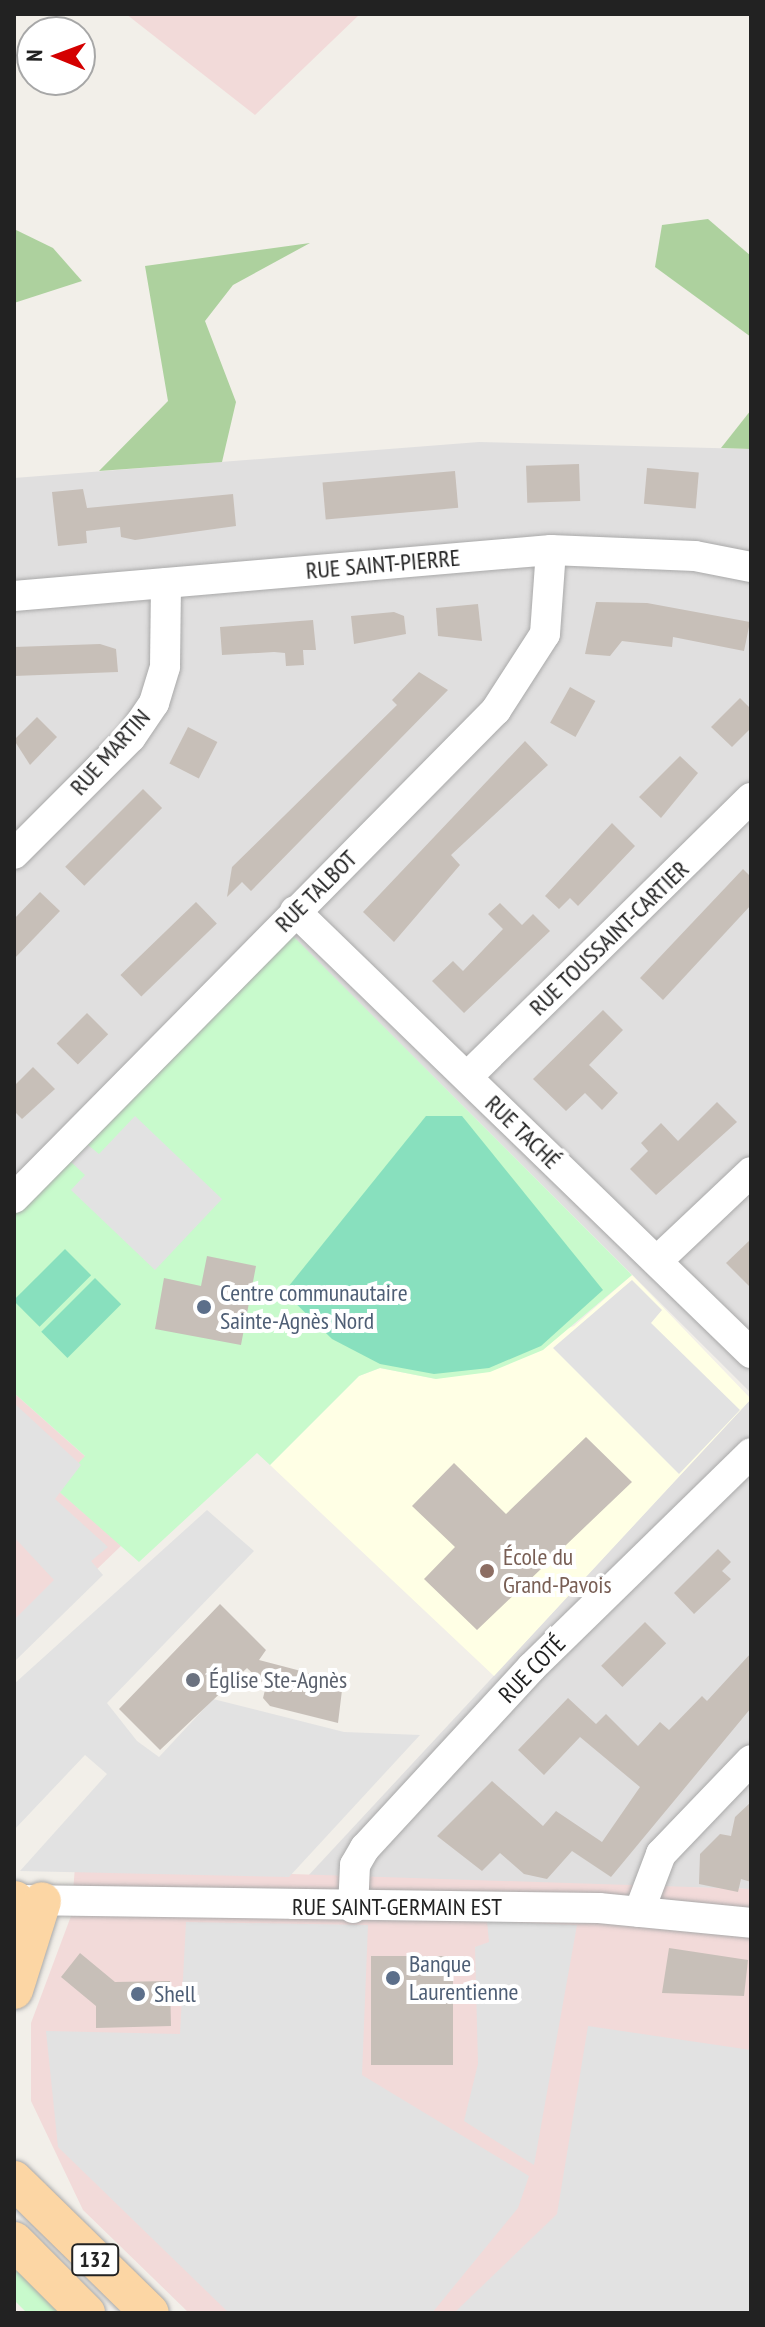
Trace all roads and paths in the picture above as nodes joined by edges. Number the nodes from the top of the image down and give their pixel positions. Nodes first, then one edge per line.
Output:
1 (551, 550) junction
2 (751, 567) edge
3 (166, 583) junction
4 (14, 596) edge
5 (751, 798) edge
6 (14, 854) edge
7 (295, 911) junction
8 (467, 1077) junction
9 (751, 1172) edge
10 (14, 1198) edge
11 (657, 1261) junction
12 (751, 1353) edge
13 (751, 1453) edge
14 (751, 1760) edge
15 (21, 1901) edge
16 (353, 1908) junction
17 (639, 1912) junction
18 (751, 1923) edge
19 (16, 1991) edge
20 (14, 2160) edge
21 (27, 2193) edge
22 (14, 2241) edge
23 (86, 2313) edge
24 (150, 2313) edge

1 - 2 street, RUE SAINT-PIERRE
1 - 3 street, RUE SAINT-PIERRE
1 - 7 street, RUE TALBOT
3 - 4 street, RUE SAINT-PIERRE
3 - 6 street, RUE MARTIN
5 - 8 street, RUE TOUSSAINT-CARTIER
7 - 8 street, RUE TACHÉ
7 - 10 street, RUE TALBOT
8 - 11 street, RUE TACHÉ
9 - 11 street
11 - 12 street, RUE TACHÉ
13 - 16 street, RUE COTÉ
14 - 17 street
15 - 16 street, RUE SAINT-GERMAIN EST
15 - 19 main road
16 - 17 street, RUE SAINT-GERMAIN EST
17 - 18 street, RUE SAINT-GERMAIN EST
20 - 21 main road
21 - 24 main road, 132
22 - 23 main road, 132

